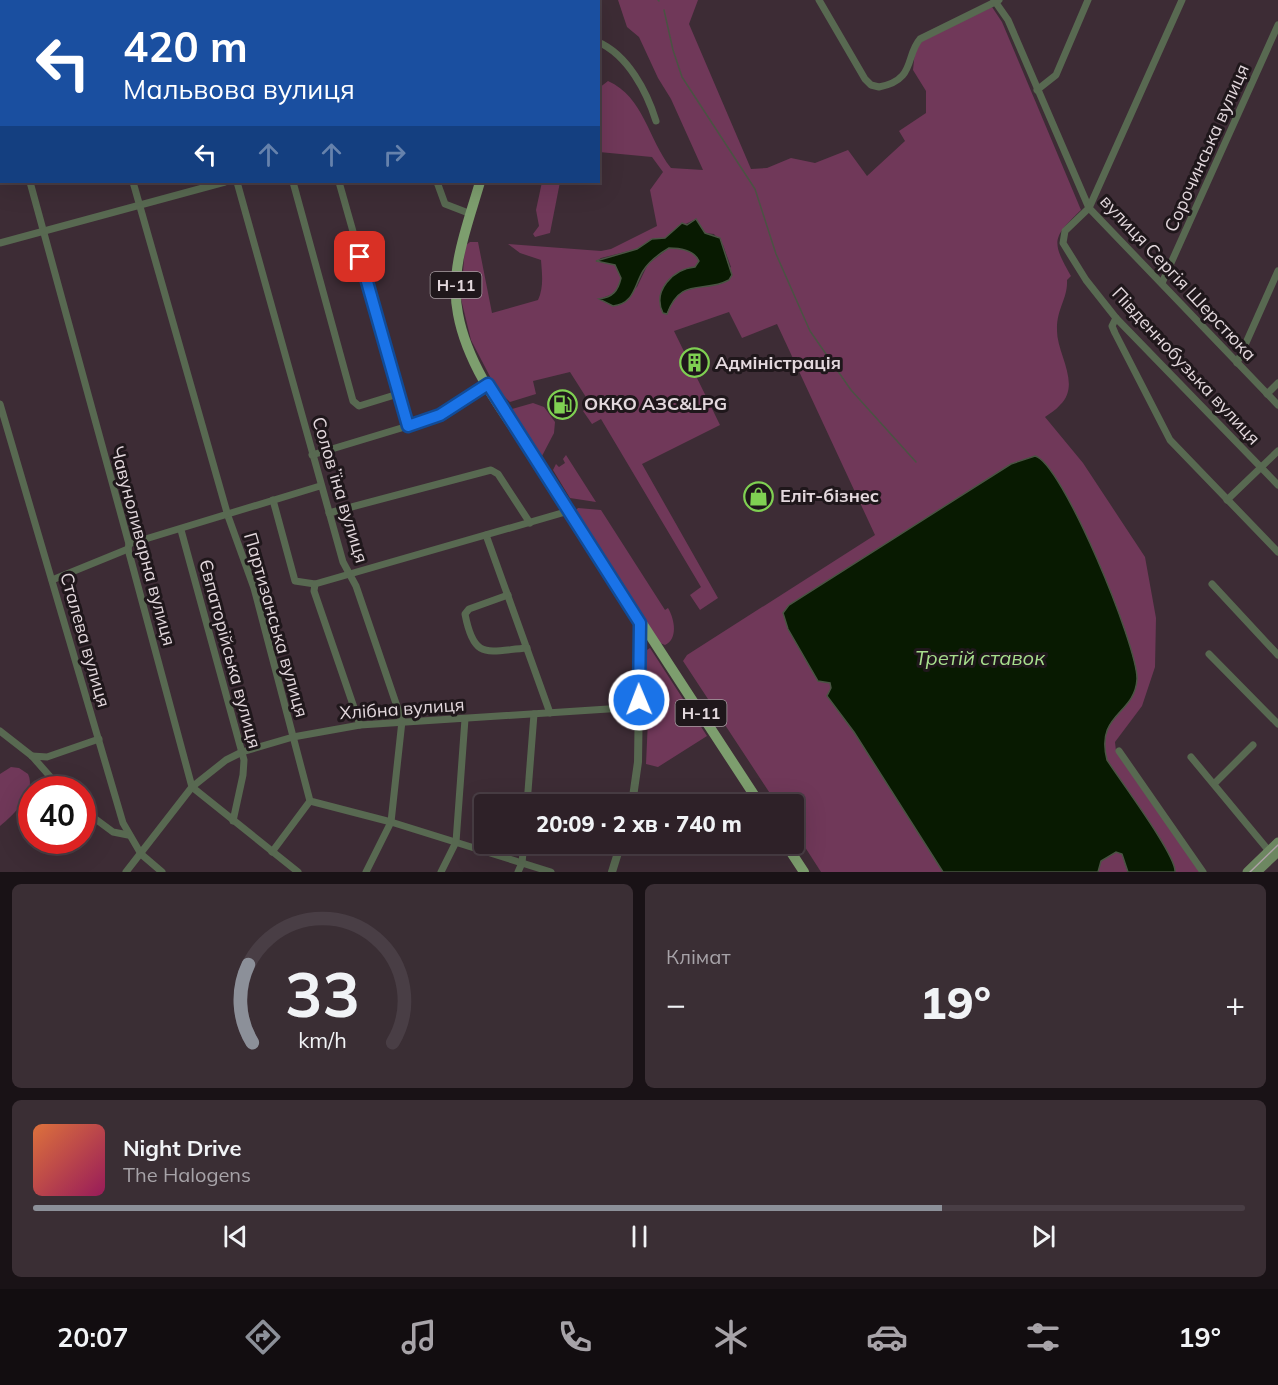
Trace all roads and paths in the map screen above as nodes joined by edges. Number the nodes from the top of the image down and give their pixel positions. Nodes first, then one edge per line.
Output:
1 (819, 0) edge
2 (996, 0) edge
3 (1088, 0) edge
4 (1182, 0) edge
5 (1278, 25) edge
6 (600, 43) edge
7 (1037, 90) junction
8 (656, 121) dead end
9 (30, 183) edge
10 (133, 183) edge
11 (221, 183) edge
12 (237, 183) edge
13 (293, 183) edge
14 (339, 183) edge
15 (437, 183) edge
16 (480, 183) edge
17 (139, 205) junction
18 (1089, 208) junction
19 (471, 214) junction
20 (43, 231) junction
21 (0, 243) edge
22 (1278, 271) edge
23 (1162, 283) junction
24 (1116, 318) junction
25 (1238, 363) junction
26 (1278, 383) edge
27 (488, 384) junction
28 (1267, 393) junction
29 (398, 394) junction
30 (0, 404) edge
31 (1278, 405) edge
32 (408, 426) junction
33 (1278, 451) edge
34 (312, 455) junction
35 (1261, 468) junction
36 (1278, 485) edge
37 (320, 486) junction
38 (273, 500) junction
39 (1227, 500) junction
40 (568, 511) junction
41 (329, 513) junction
42 (228, 516) junction
43 (530, 523) junction
44 (181, 530) junction
45 (486, 535) junction
46 (128, 547) junction
47 (1278, 552) edge
48 (350, 574) junction
49 (52, 580) junction
50 (315, 584) junction
51 (1212, 584) dead end
52 (508, 595) junction
53 (640, 623) junction
54 (527, 648) junction
55 (1209, 654) dead end
56 (1278, 655) edge
57 (639, 707) junction
58 (550, 713) junction
59 (534, 714) junction
60 (465, 719) junction
61 (402, 721) junction
62 (1278, 724) edge
63 (360, 725) junction
64 (0, 731) edge
65 (293, 737) junction
66 (99, 740) junction
67 (1253, 745) dead end
68 (1119, 751) dead end
69 (242, 752) junction
70 (32, 756) junction
71 (1191, 757) dead end
72 (50, 776) edge
73 (1215, 783) junction
74 (192, 787) junction
75 (528, 794) edge
76 (634, 794) edge
77 (753, 794) edge
78 (310, 801) junction
79 (96, 819) edge
80 (233, 821) junction
81 (391, 822) junction
82 (129, 835) junction
83 (456, 842) junction
84 (1278, 842) edge
85 (1273, 851) edge
86 (272, 852) junction
87 (141, 854) junction
88 (523, 854) edge
89 (618, 854) edge
90 (792, 854) edge
91 (522, 863) junction
92 (126, 872) edge
93 (162, 872) edge
94 (298, 872) edge
95 (366, 872) edge
96 (441, 872) edge
97 (518, 872) edge
98 (551, 872) edge
99 (612, 872) edge
100 (804, 872) edge
101 (1203, 872) edge
102 (1247, 872) edge
103 (1257, 872) edge

1 - 2 street
2 - 7 street, вулиця Сергія Шерстюка
3 - 7 street
4 - 18 street
5 - 23 street, Сорочинська вулиця
6 - 8 street
7 - 18 street, вулиця Сергія Шерстюка
9 - 20 street, Чавуноливарна вулиця
10 - 17 street, Партизанська вулиця
11 - 17 street
12 - 34 street, Соловʼїна вулиця
13 - 29 street
14 - 29 street
15 - 19 street
16 - 19 main road, Н-11
17 - 20 street
17 - 42 street, Партизанська вулиця
18 - 23 street, вулиця Сергія Шерстюка
18 - 24 street, Південнобузька вулиця
19 - 27 main road, Н-11
20 - 21 street
20 - 46 street, Чавуноливарна вулиця
22 - 25 street
23 - 25 street, вулиця Сергія Шерстюка
24 - 35 street, Південнобузька вулиця
24 - 39 street
25 - 28 street, вулиця Сергія Шерстюка
26 - 28 street
27 - 32 street
27 - 40 main road, Н-11
28 - 31 street, вулиця Сергія Шерстюка
29 - 32 street
30 - 49 street, Сталева вулиця
32 - 34 street
33 - 35 street
34 - 37 street, Соловʼїна вулиця
35 - 36 street, Південнобузька вулиця
35 - 39 street
37 - 38 street
37 - 41 street, Соловʼїна вулиця
38 - 42 street
38 - 50 street
39 - 47 street
40 - 43 street
40 - 53 main road, Н-11
41 - 43 street
41 - 48 street, Соловʼїна вулиця
42 - 44 street
42 - 65 street, Партизанська вулиця
43 - 45 street
44 - 46 street
44 - 69 street, Євпаторійська вулиця
45 - 48 street
45 - 52 street
46 - 49 street
46 - 74 street, Чавуноливарна вулиця
48 - 50 street
48 - 61 street, Соловʼїна вулиця
49 - 66 street, Сталева вулиця
50 - 63 street
51 - 56 street
52 - 54 street
52 - 54 street
53 - 57 street
53 - 77 main road, Н-11
54 - 58 street
55 - 62 street
57 - 58 street, Хлібна вулиця
57 - 76 street
58 - 59 street, Хлібна вулиця
59 - 60 street, Хлібна вулиця
59 - 75 street
60 - 61 street, Хлібна вулиця
60 - 83 street
61 - 63 street, Хлібна вулиця
61 - 81 street, Соловʼїна вулиця
63 - 65 street, Хлібна вулиця
64 - 70 street
65 - 69 street, Хлібна вулиця
65 - 78 street, Партизанська вулиця
66 - 70 street
66 - 82 street, Сталева вулиця
67 - 73 street
68 - 101 street
69 - 74 street, Хлібна вулиця
69 - 80 street, Євпаторійська вулиця
70 - 72 street
71 - 73 street
73 - 85 street
74 - 80 street
74 - 87 street, Хлібна вулиця
78 - 81 street
78 - 86 street
79 - 82 street
80 - 86 street
81 - 83 street
81 - 95 street, Соловʼїна вулиця
82 - 87 street, Сталева вулиця
83 - 91 street
83 - 96 street
84 - 85 main road
85 - 102 main road
85 - 103 main road
86 - 94 street
87 - 92 street, Хлібна вулиця
87 - 93 street, Сталева вулиця
88 - 91 street
89 - 99 street
90 - 100 main road
91 - 97 street
91 - 98 street

